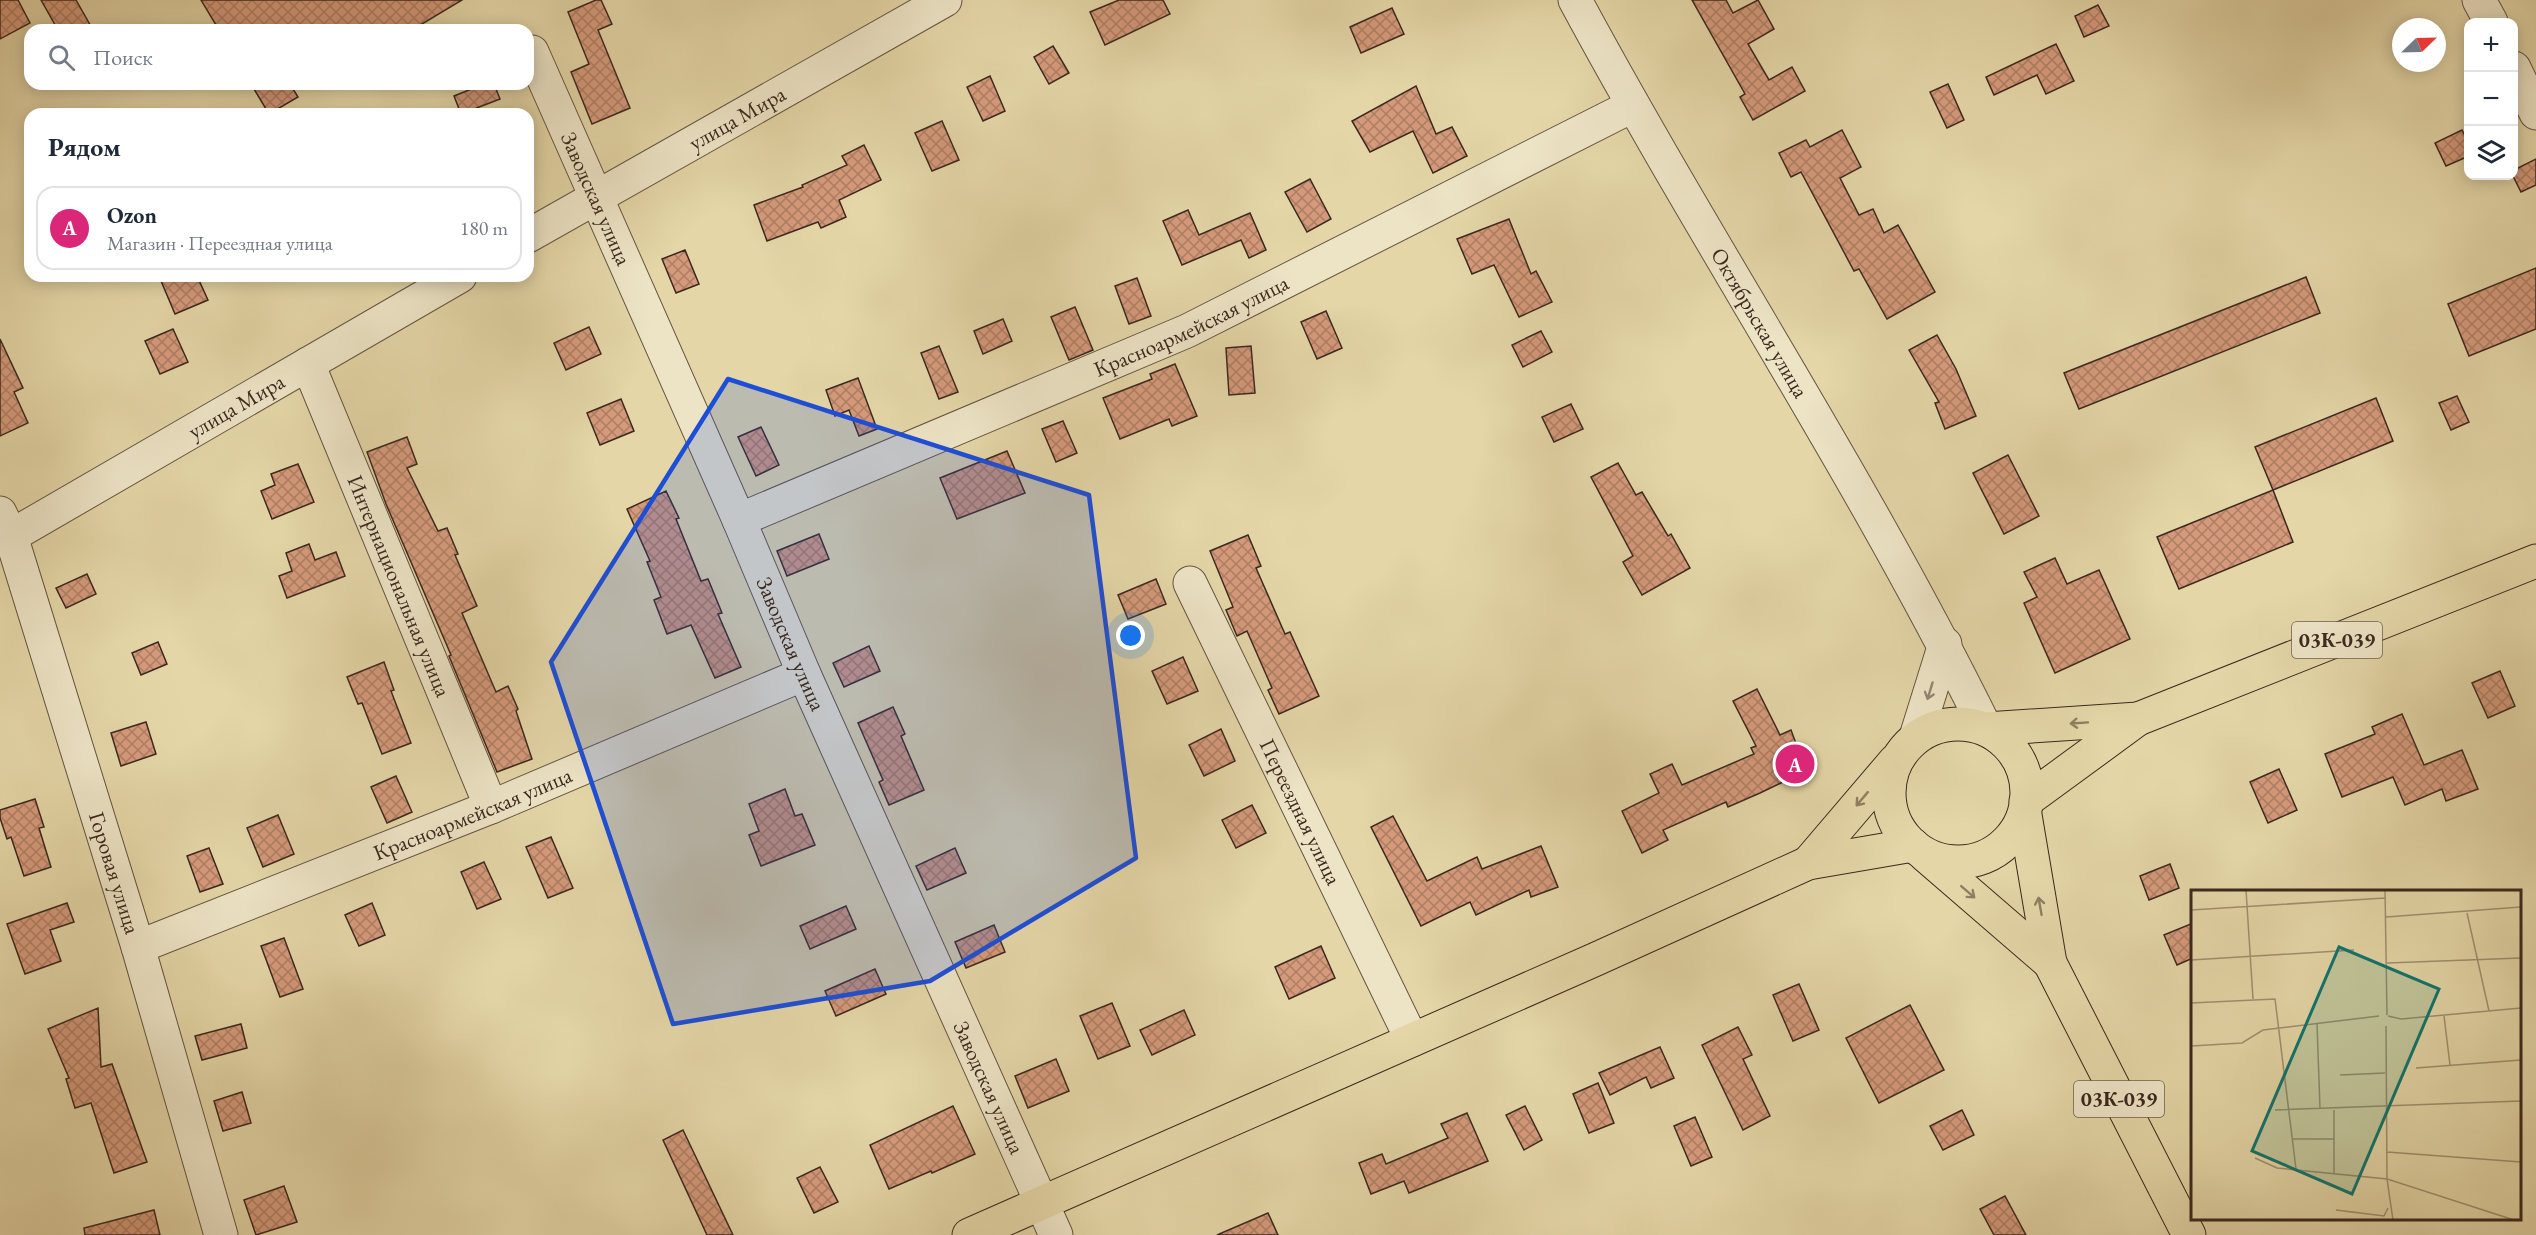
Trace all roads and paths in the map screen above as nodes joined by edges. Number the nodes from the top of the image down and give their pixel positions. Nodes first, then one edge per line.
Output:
1 (945, 0) edge
2 (1575, 0) edge
3 (2479, 0) edge
4 (2489, 18) edge
5 (534, 57) edge
6 (2516, 72) edge
7 (1632, 106) junction
8 (2536, 113) edge
9 (596, 197) junction
10 (534, 233) edge
11 (450, 282) edge
12 (308, 364) junction
13 (739, 520) junction
14 (5, 525) edge
15 (2536, 561) edge
16 (1191, 583) dead end
17 (1945, 644) junction
18 (804, 674) junction
19 (2138, 719) junction
20 (1986, 729) junction
21 (1908, 746) junction
22 (491, 807) junction
23 (2025, 808) junction
24 (1919, 849) junction
25 (1808, 863) junction
26 (138, 947) junction
27 (2050, 963) junction
28 (1412, 1040) junction
29 (1040, 1204) junction
30 (221, 1235) edge
31 (969, 1235) edge
32 (1056, 1235) edge
33 (2189, 1235) edge

1 - 9 street, улица Мира
2 - 7 street, Октябрьская улица
3 - 4 street
5 - 9 street, Заводская улица
6 - 8 street
7 - 13 street, Красноармейская улица
7 - 17 street, Октябрьская улица
9 - 10 street, улица Мира
9 - 13 street, Заводская улица
11 - 12 street, улица Мира
12 - 14 street, улица Мира
12 - 22 street, Интернациональная улица
13 - 18 street, Заводская улица
14 - 26 street, Горовая улица
15 - 19 main road, 03К-039
16 - 28 street, Переездная улица
17 - 20 street, Октябрьская улица
17 -> 21 street
18 - 22 street, Красноармейская улица
18 - 29 street, Заводская улица
19 -> 20 main road
19 - 23 main road, 03К-039
20 - 21 main road
20 - 23 main road
21 - 24 main road
21 -> 25 main road
22 - 26 street, Красноармейская улица
23 - 24 main road
27 -> 23 main road, 03К-039
24 - 25 main road
24 -> 27 main road
25 - 28 main road
26 - 30 street, Горовая улица
27 - 33 main road, 03К-039
28 - 29 main road
29 - 31 main road
29 - 32 street, Заводская улица

